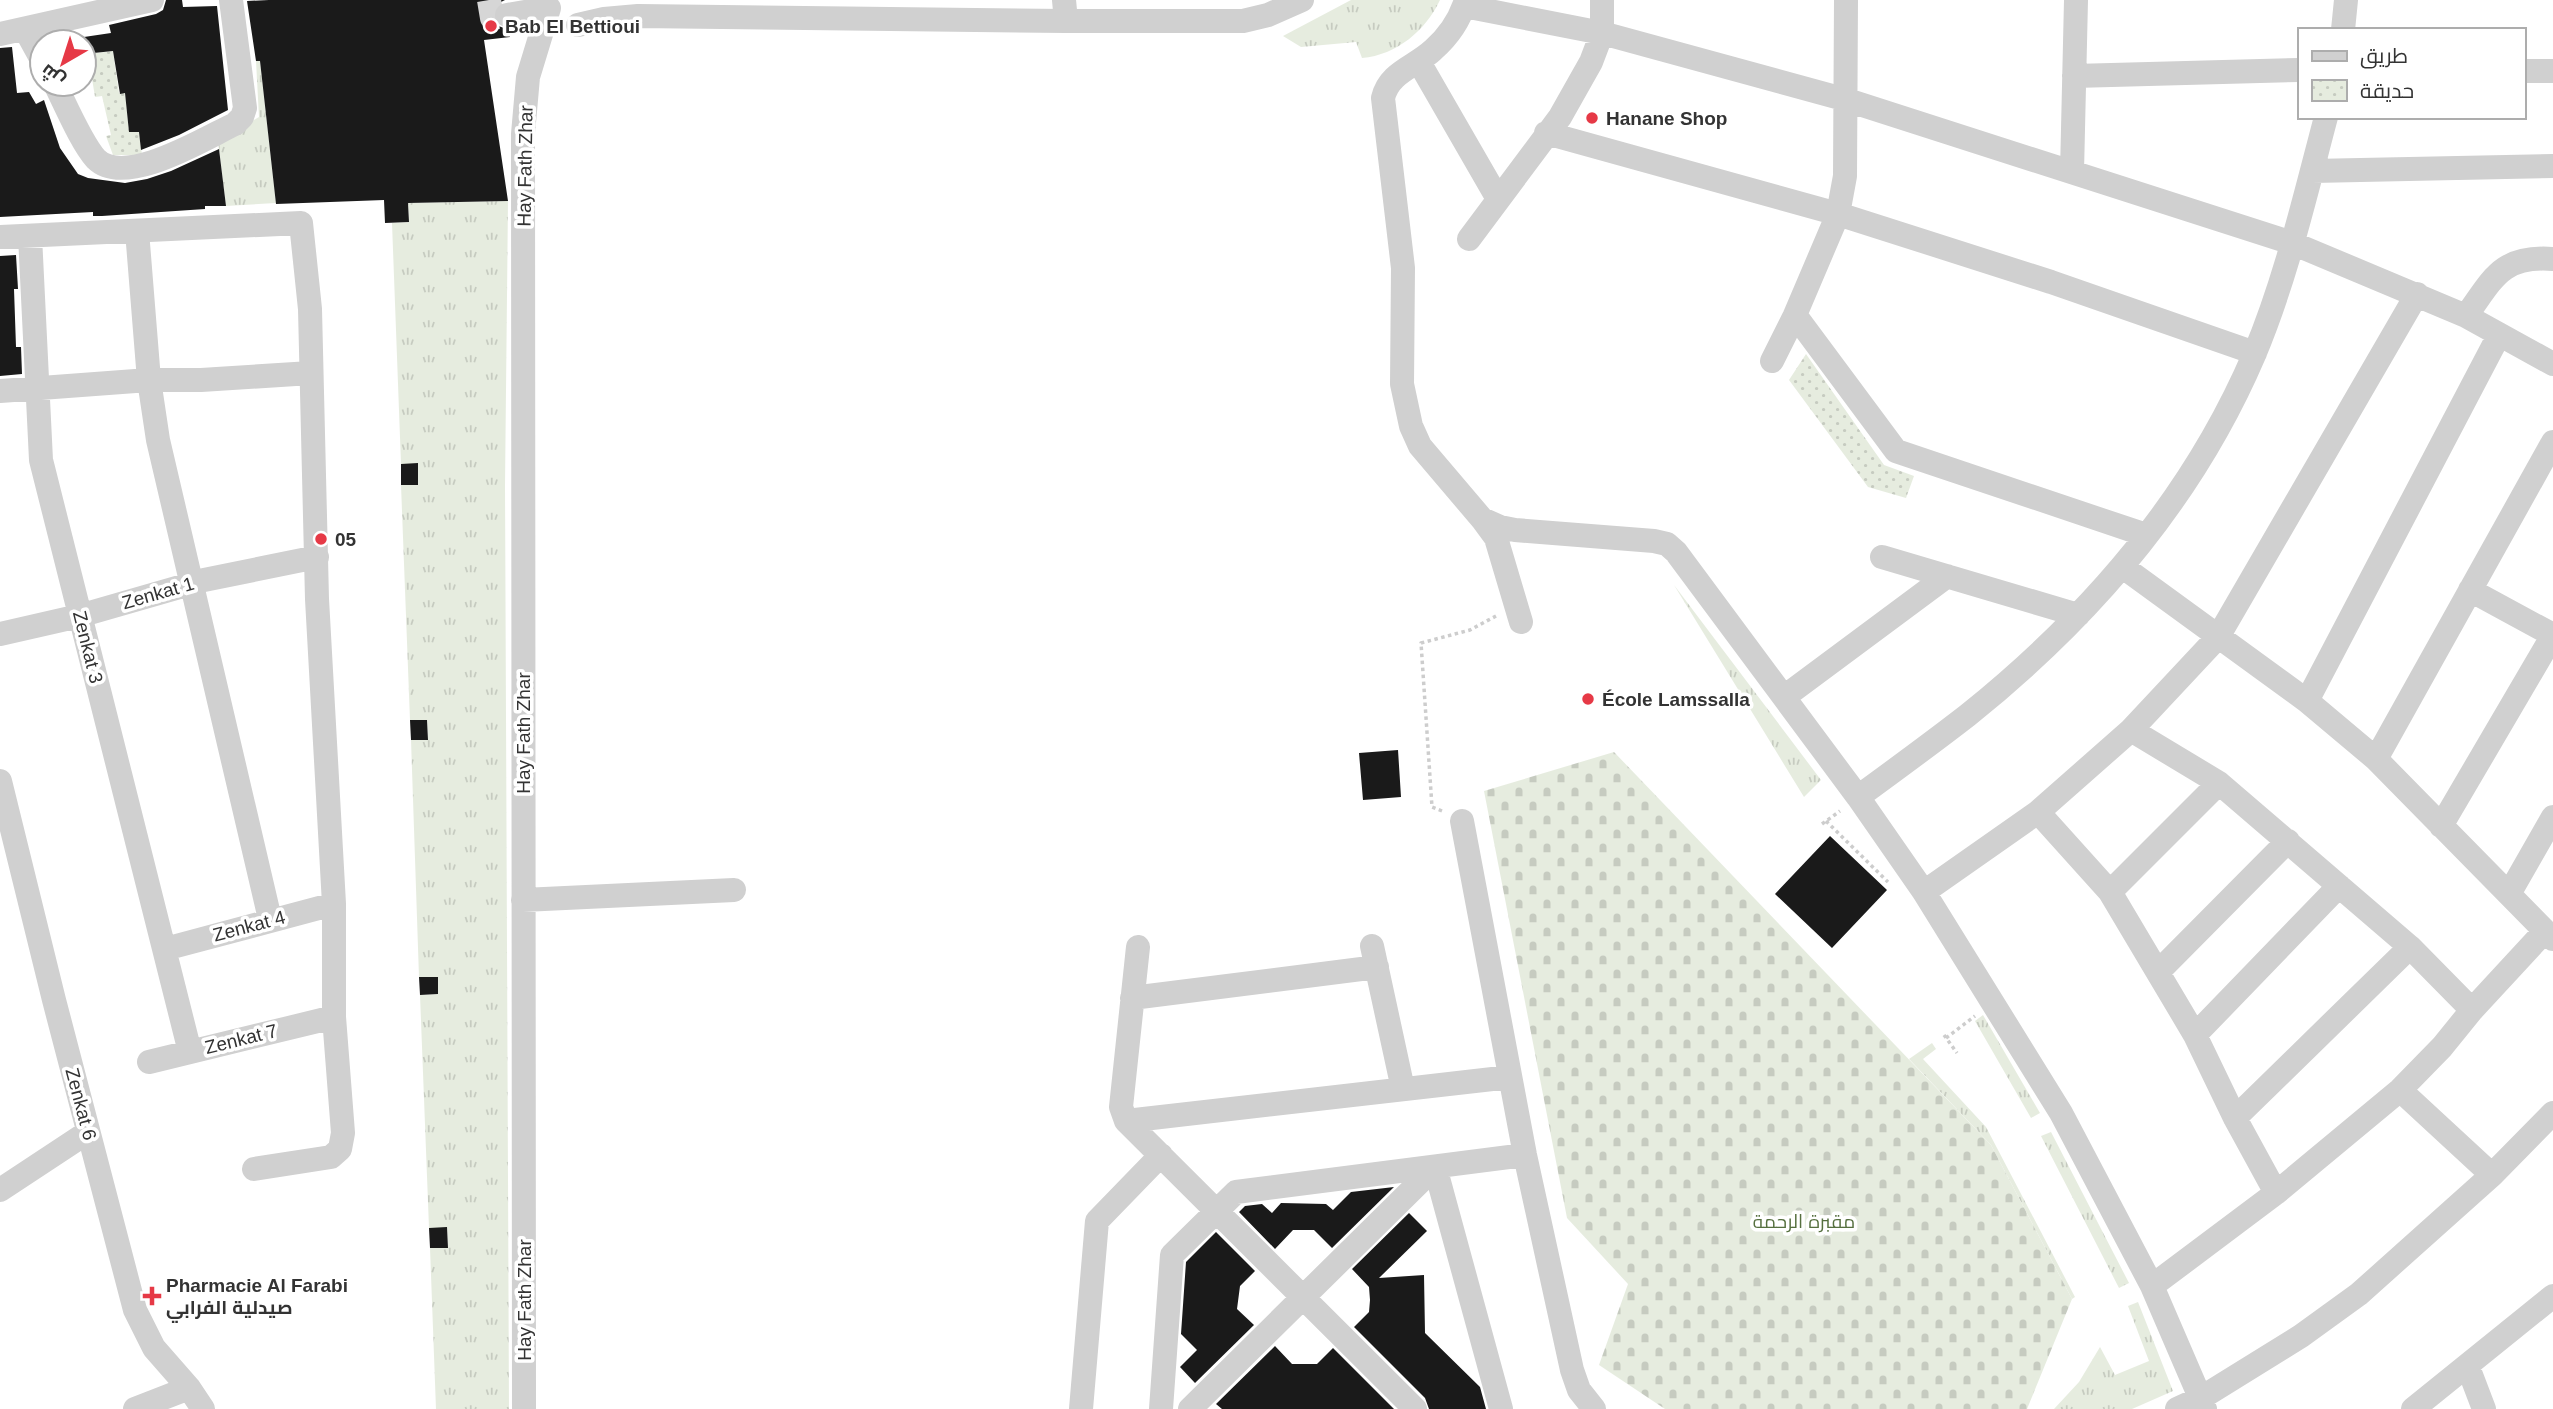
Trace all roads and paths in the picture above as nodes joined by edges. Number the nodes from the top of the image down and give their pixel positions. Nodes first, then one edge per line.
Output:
1 (152, 0) edge
2 (231, 0) edge
3 (593, 0) edge
4 (602, 0) edge
5 (1302, 0) edge
6 (1602, 0) edge
7 (1846, 0) edge
8 (2076, 0) edge
9 (2346, 0) edge
10 (1465, 3) edge
11 (549, 4) edge
12 (1065, 11) edge
13 (1238, 11) edge
14 (507, 15) dead end
15 (638, 16) junction
16 (576, 25) junction
17 (2343, 28) edge
18 (25, 29) junction
19 (1602, 33) junction
20 (0, 34) edge
21 (28, 34) edge
22 (534, 59) junction
23 (1419, 61) junction
24 (2298, 71) edge
25 (2525, 71) edge
26 (2553, 71) edge
27 (2074, 76) junction
28 (63, 98) edge
29 (1847, 100) junction
30 (2325, 119) edge
31 (1546, 133) junction
32 (2553, 166) edge
33 (2312, 171) junction
34 (2072, 172) junction
35 (1498, 199) junction
36 (1838, 214) junction
37 (138, 231) junction
38 (30, 236) junction
39 (0, 237) edge
40 (1469, 239) dead end
41 (2292, 243) junction
42 (2553, 259) edge
43 (2417, 294) junction
44 (1795, 315) junction
45 (2466, 316) junction
46 (2499, 335) junction
47 (2255, 353) junction
48 (1772, 361) dead end
49 (2553, 364) edge
50 (311, 373) junction
51 (149, 380) junction
52 (37, 389) junction
53 (0, 391) edge
54 (2553, 442) edge
55 (1482, 519) junction
56 (2146, 535) junction
57 (317, 557) junction
58 (1882, 557) dead end
59 (2123, 567) junction
60 (1947, 576) junction
61 (191, 583) junction
62 (2470, 590) junction
63 (1518, 614) joint
64 (2078, 615) junction
65 (79, 616) junction
66 (0, 634) edge
67 (2553, 635) edge
68 (2218, 637) junction
69 (1784, 698) junction
70 (2307, 701) junction
71 (2131, 730) junction
72 (2376, 759) junction
73 (0, 781) edge
74 (2218, 783) junction
75 (1858, 797) junction
76 (2038, 812) junction
77 (2553, 817) edge
78 (1462, 821) joint
79 (1826, 821) dead end
80 (2441, 826) junction
81 (6, 827) edge
82 (2288, 841) junction
83 (2339, 886) junction
84 (1893, 887) dead end
85 (734, 890) dead end
86 (1924, 892) junction
87 (2110, 892) junction
88 (2509, 894) junction
89 (523, 900) junction
90 (334, 904) junction
91 (270, 919) junction
92 (2549, 935) edge
93 (1138, 947) dead end
94 (2410, 947) junction
95 (165, 949) junction
96 (2158, 972) junction
97 (1132, 998) junction
98 (2472, 1010) junction
99 (1976, 1016) dead end
100 (334, 1017) junction
101 (2194, 1035) junction
102 (190, 1052) junction
103 (1957, 1053) dead end
104 (149, 1062) dead end
105 (1510, 1077) junction
106 (1403, 1089) junction
107 (2400, 1090) junction
108 (2553, 1113) edge
109 (2235, 1118) junction
110 (1126, 1121) junction
111 (88, 1132) junction
112 (1161, 1155) junction
113 (1525, 1155) junction
114 (1435, 1167) junction
115 (254, 1169) dead end
116 (2492, 1175) junction
117 (0, 1190) edge
118 (2276, 1194) junction
119 (1217, 1211) junction
120 (2152, 1286) junction
121 (1303, 1297) junction
122 (2552, 1301) edge
123 (2468, 1367) junction
124 (189, 1388) junction
125 (2203, 1404) edge
126 (135, 1409) edge
127 (203, 1409) edge
128 (524, 1409) edge
129 (1081, 1409) edge
130 (1161, 1409) edge
131 (1190, 1409) edge
132 (1415, 1409) edge
133 (1501, 1409) edge
134 (1594, 1409) edge
135 (2176, 1409) edge
136 (2413, 1409) edge
137 (2484, 1409) edge

1 - 18 street
2 - 28 street
3 - 16 street
4 - 15 street
5 - 13 street
6 - 19 street
7 - 29 street
8 - 27 street
9 - 17 street
10 - 19 street
10 - 23 street
11 - 14 street
11 - 16 street
11 - 22 street, Hay Fath Zhar
12 - 13 street
12 - 15 street
15 - 16 street
16 - 22 street
18 - 20 street
18 - 21 street
19 - 29 street
19 - 31 street
22 - 89 street, Hay Fath Zhar
23 - 35 street
23 - 55 street
24 - 27 street
25 - 26 street
27 - 34 street
29 - 34 street
29 - 36 street
30 - 33 street
31 - 35 street
31 - 36 street
32 - 33 street
33 - 41 street
34 - 41 street
35 - 40 street
36 - 44 street
36 - 47 street
37 - 38 street
37 - 50 street
37 - 51 street
38 - 39 street
38 - 52 street, Zenkat 3
41 - 43 street
41 - 47 street
42 - 45 street
43 - 45 street
43 - 68 street
44 - 48 street
44 - 56 street
45 - 46 street
46 - 49 street
46 - 70 street
47 - 56 street
50 - 51 street
50 - 57 street
51 - 52 street
51 - 61 street
52 - 53 street
52 - 65 street, Zenkat 3
54 - 62 street
55 - 63 street
55 - 69 street
56 - 59 street
57 - 61 street, Zenkat 1
57 - 90 street
58 - 60 street
59 - 64 street
59 - 68 street
60 - 64 street
60 - 69 street
61 - 65 street, Zenkat 1
61 - 91 street
62 - 67 street
62 - 72 street
63 - 78 path
64 - 75 street
65 - 66 street, Zenkat 1
65 - 95 street, Zenkat 3
67 - 80 street
68 - 70 street
68 - 71 street
69 - 75 street
70 - 72 street
71 - 74 street
71 - 76 street
72 - 80 street
73 - 81 street, Zenkat 6
74 - 82 street
74 - 87 street
75 - 86 street
76 - 86 street
76 - 87 street
77 - 88 street
78 - 105 street
79 - 84 path
80 - 88 street
81 - 111 street, Zenkat 6
82 - 83 street
82 - 96 street
83 - 94 street
83 - 101 street
85 - 89 street
86 - 120 street
87 - 96 street
88 - 92 street
89 - 128 street, Hay Fath Zhar
90 - 91 street, Zenkat 4
90 - 100 street
91 - 95 street, Zenkat 4
92 - 98 street
93 - 97 street
94 - 98 street
94 - 109 street
95 - 102 street, Zenkat 3
96 - 101 street
97 - 106 street
97 - 110 street
98 - 107 street
99 - 103 path
100 - 102 street, Zenkat 7
100 - 115 street
101 - 109 street
102 - 104 street, Zenkat 7
105 - 106 street
105 - 113 street
106 - 110 street
107 - 116 street
107 - 118 street
108 - 116 street
109 - 118 street
110 - 112 street
111 - 117 street
111 - 124 street, Zenkat 6
112 - 119 street
112 - 129 street
113 - 114 street
113 - 134 street
114 - 119 street
114 - 121 street
114 - 133 street
116 - 125 street
118 - 120 street
119 - 121 street
119 - 130 street
120 - 125 street
121 - 131 street
121 - 132 street
122 - 123 street
123 - 136 street
123 - 137 street
124 - 126 street
124 - 127 street, Zenkat 6
125 - 135 street

